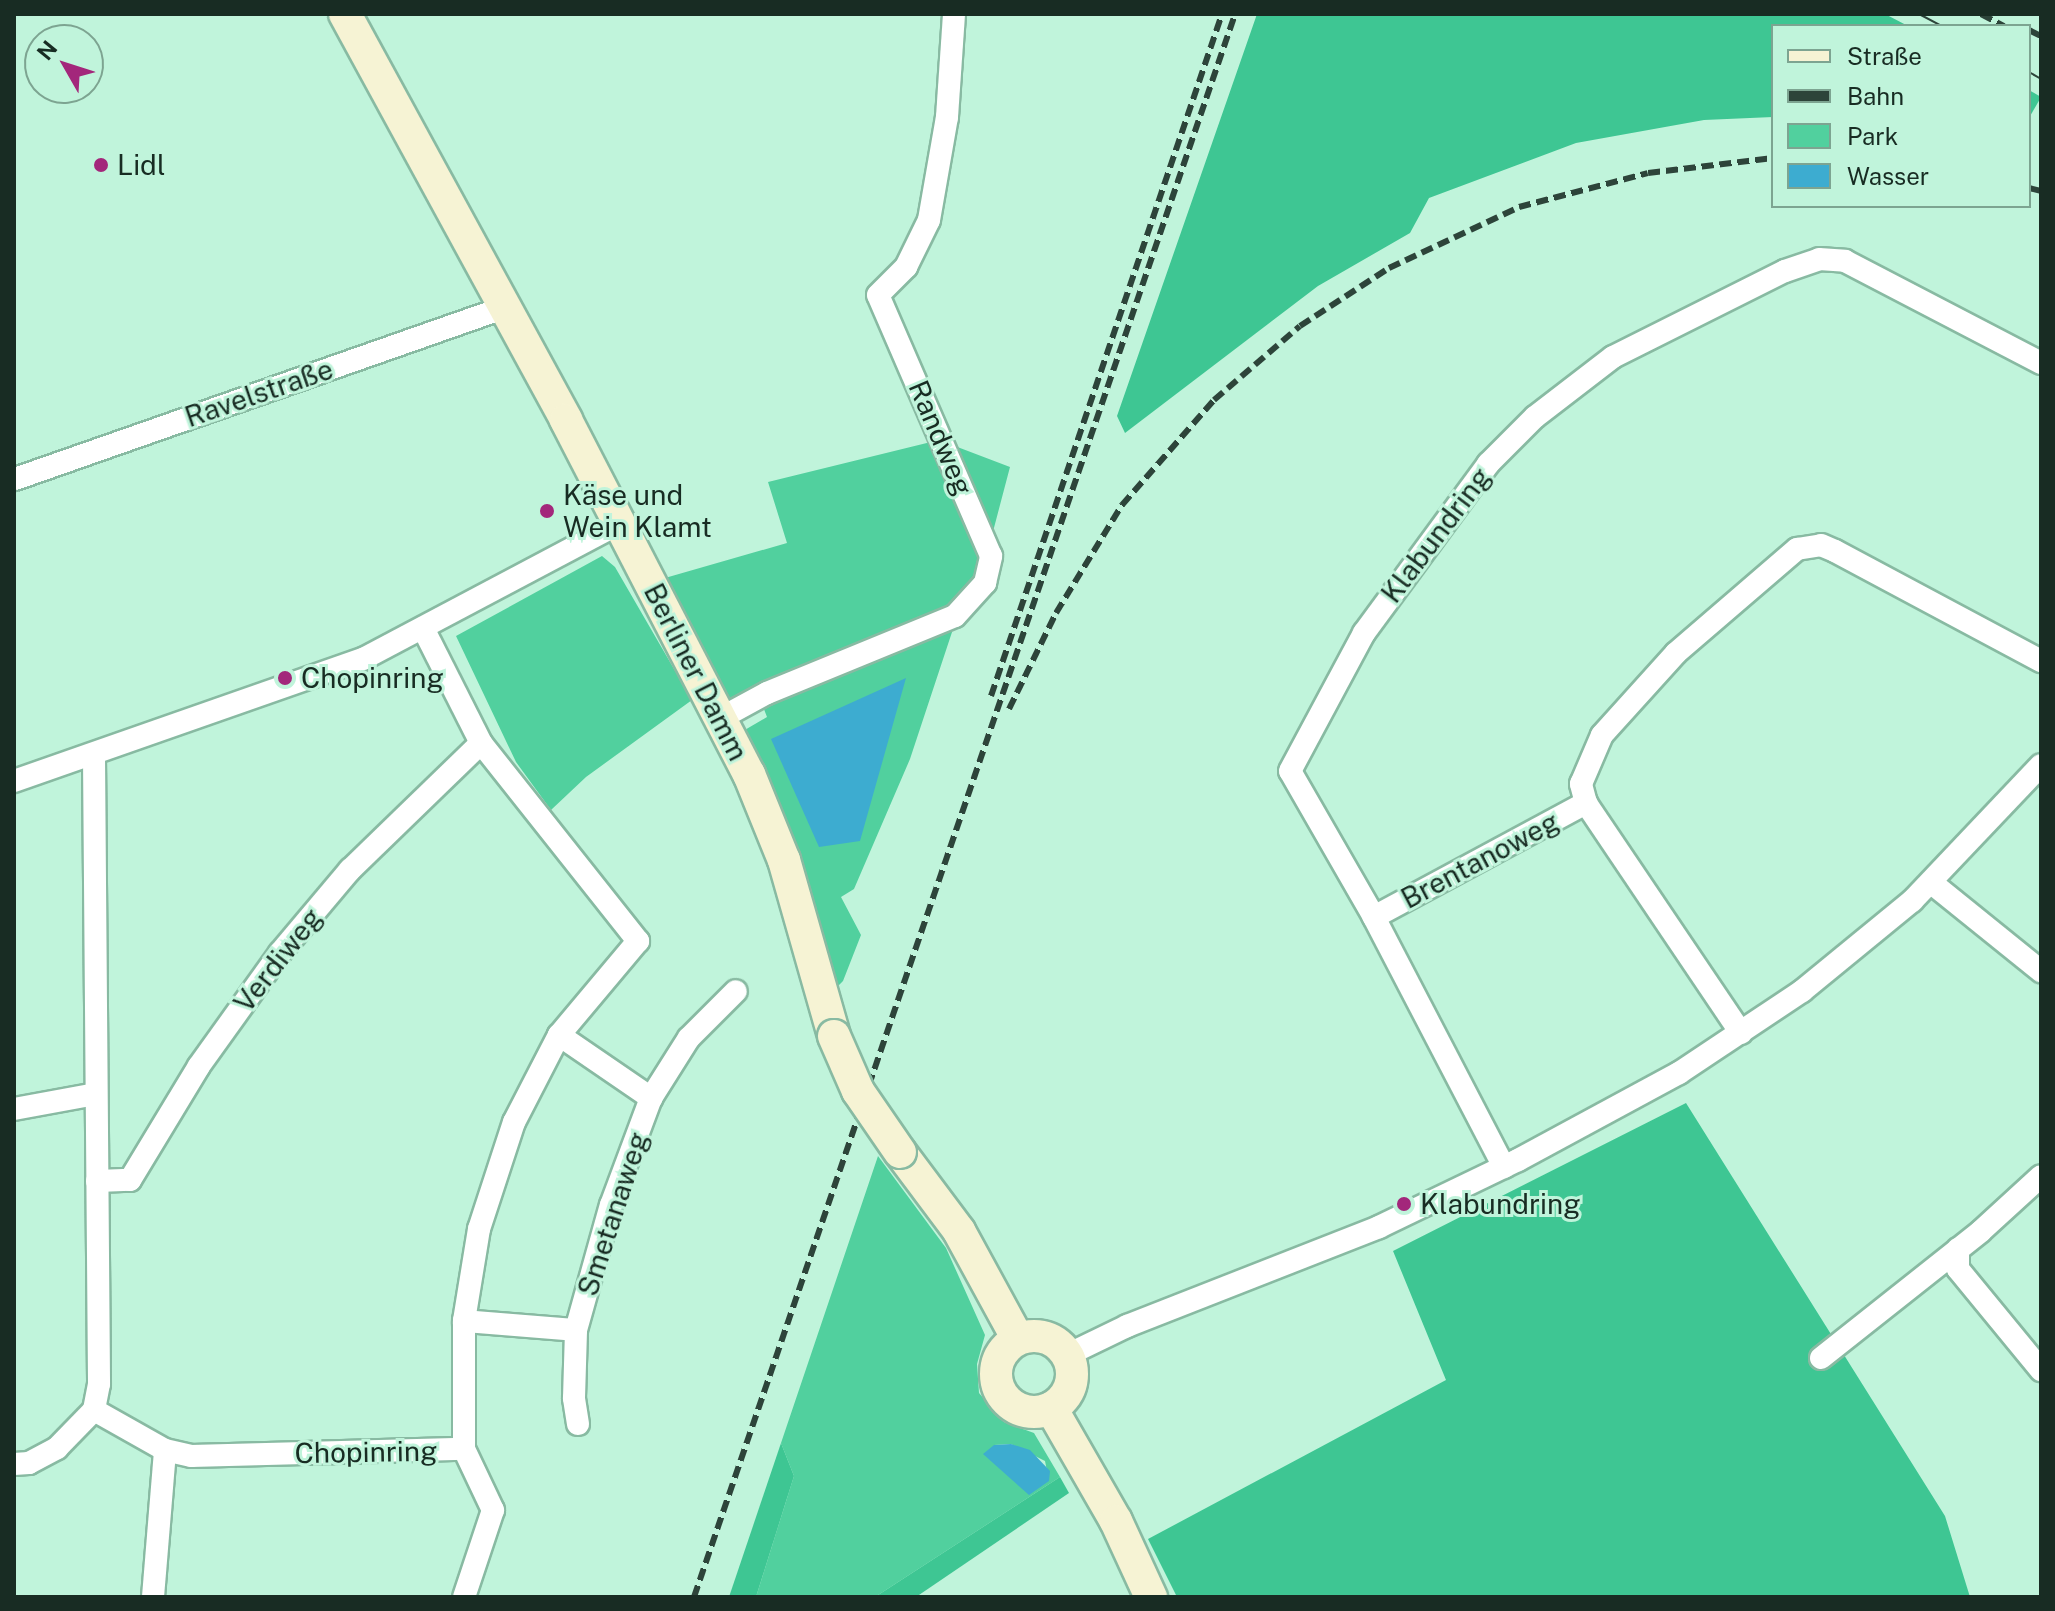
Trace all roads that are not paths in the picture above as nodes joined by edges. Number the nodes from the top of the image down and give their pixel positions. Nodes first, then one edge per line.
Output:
1 (345, 14) edge
2 (954, 14) edge
3 (503, 308) junction
4 (2041, 363) edge
5 (15, 479) edge
6 (618, 524) junction
7 (424, 630) junction
8 (2041, 661) edge
9 (721, 718) junction
10 (481, 743) junction
11 (94, 757) junction
12 (2041, 765) edge
13 (14, 781) edge
14 (1586, 803) junction
15 (1933, 884) junction
16 (1374, 917) junction
17 (2041, 971) edge
18 (736, 991) dead end
19 (1741, 1033) junction
20 (559, 1035) junction
21 (96, 1094) junction
22 (651, 1098) junction
23 (14, 1109) edge
24 (1504, 1167) junction
25 (2041, 1176) edge
26 (97, 1181) junction
27 (1958, 1249) junction
28 (464, 1321) junction
29 (576, 1330) junction
30 (1018, 1339) junction
31 (1067, 1355) junction
32 (1821, 1358) dead end
33 (2041, 1370) edge
34 (1051, 1408) junction
35 (94, 1410) junction
36 (578, 1424) dead end
37 (464, 1449) junction
38 (165, 1450) junction
39 (14, 1464) edge
40 (153, 1597) edge
41 (464, 1597) edge
42 (1151, 1597) edge

1 - 3 main road, Berliner Damm
2 - 9 street, Randweg
3 - 5 street, Ravelstraße
3 - 6 main road, Berliner Damm
4 - 16 street, Klabundring
6 - 7 street
6 - 9 main road, Berliner Damm
7 - 10 street, Chopinring
7 - 11 street
8 - 14 street
9 - 30 main road, Berliner Damm, bridge
10 - 20 street, Chopinring
10 - 26 street, Verdiweg
11 - 13 street
11 - 21 street
12 - 15 street
14 - 16 street, Brentanoweg
14 - 19 street
15 - 17 street
15 - 19 street
16 - 24 street, Klabundring
18 - 22 street, Smetanaweg
19 - 24 street
20 - 22 street, Smetanaweg
20 - 28 street, Chopinring
21 - 23 street
21 - 26 street
22 - 29 street, Smetanaweg
24 - 31 street
25 - 27 street
26 - 35 street
27 - 32 street
27 - 33 street
28 - 29 street, Smetanaweg
28 - 37 street, Chopinring
29 - 36 street, Smetanaweg
30 - 31 main road
30 - 34 main road
31 - 34 main road
34 - 42 main road
35 - 38 street, Chopinring
35 - 39 street
37 - 38 street, Chopinring
37 - 41 street
38 - 40 street

